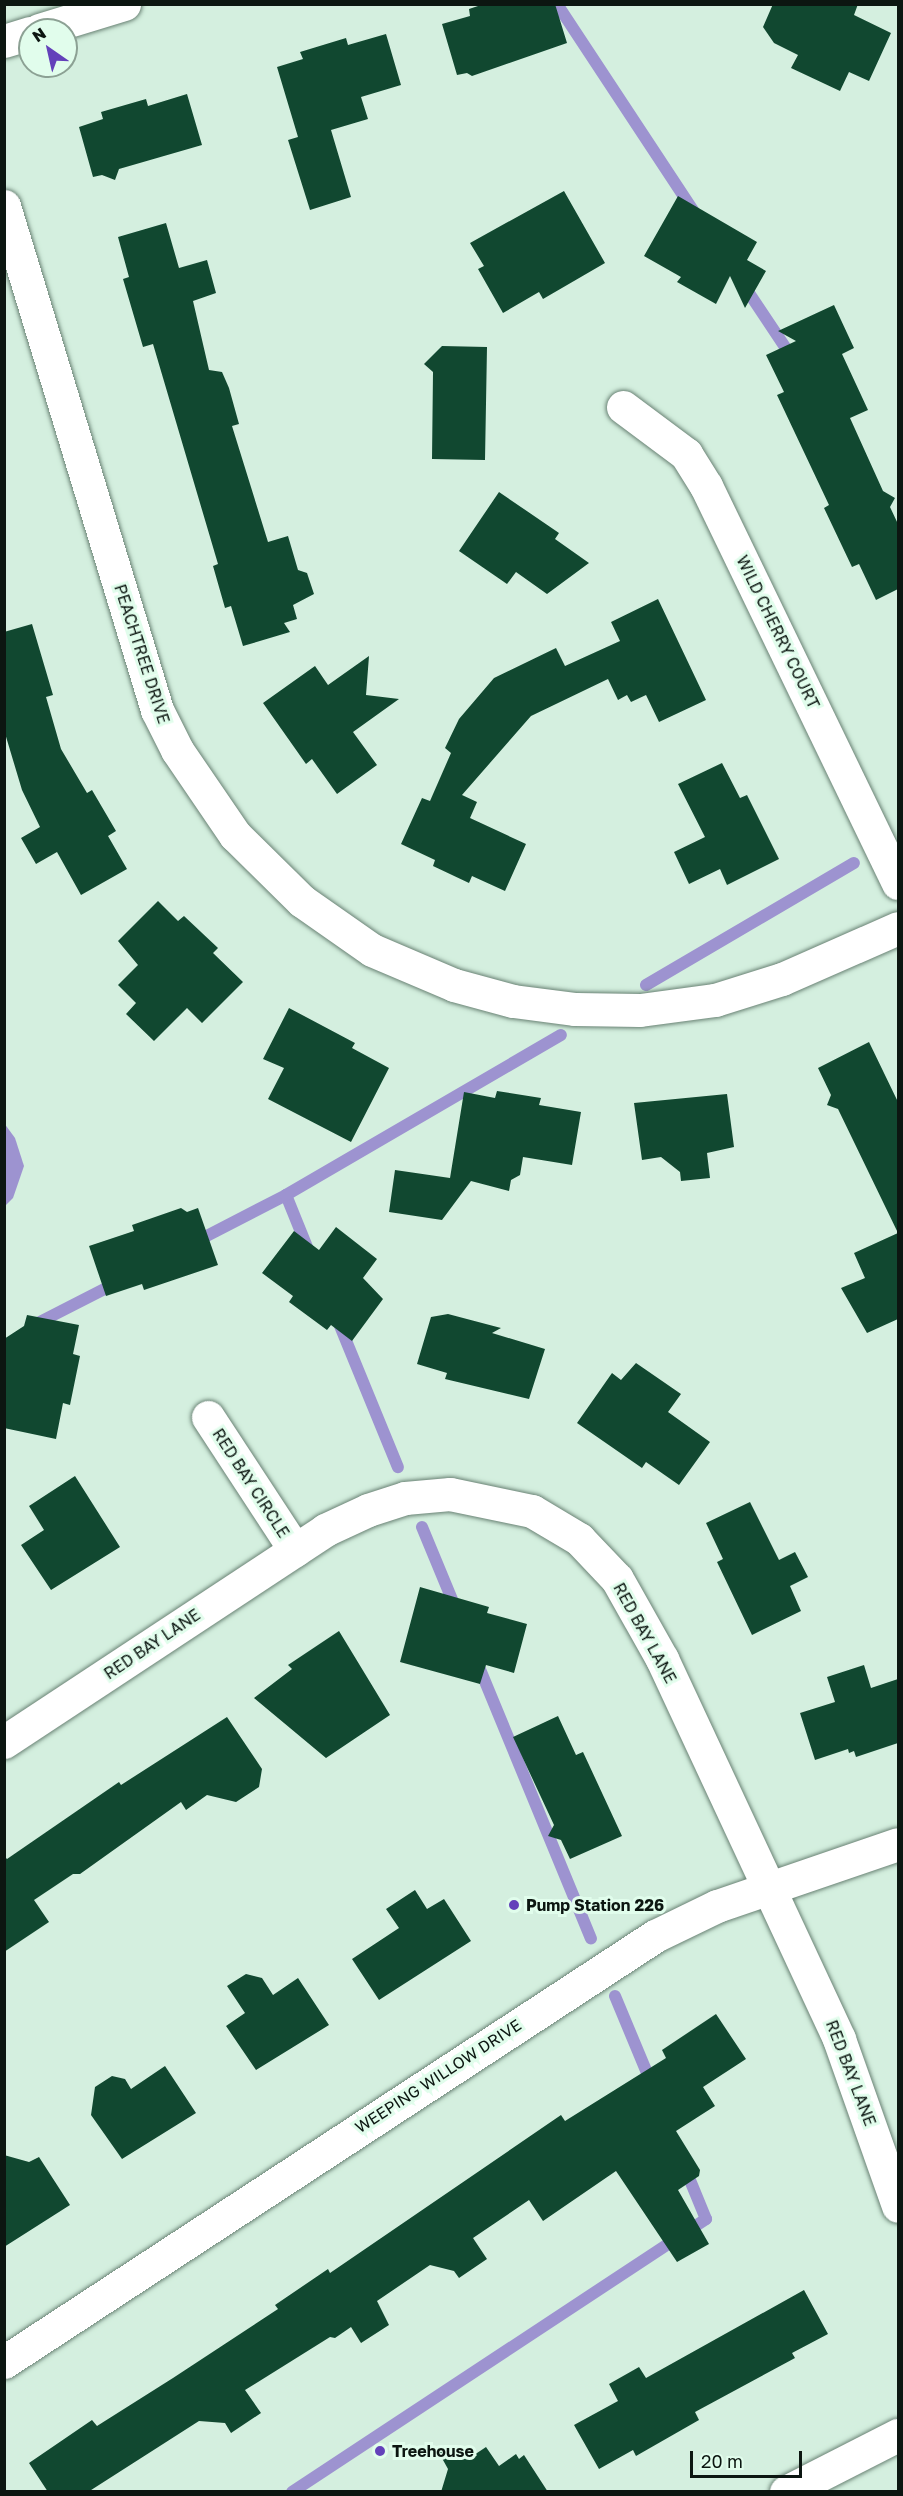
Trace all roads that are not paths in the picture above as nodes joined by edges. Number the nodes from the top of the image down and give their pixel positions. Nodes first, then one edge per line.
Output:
1 (124, 4) edge
2 (78, 18) edge
3 (4, 206) edge
4 (623, 408) dead end
5 (898, 883) edge
6 (898, 928) edge
7 (208, 1417) dead end
8 (295, 1550) junction
9 (4, 1742) edge
10 (898, 1844) edge
11 (770, 1889) junction
12 (898, 2206) edge
13 (4, 2362) edge
14 (898, 2435) edge
15 (786, 2492) edge

1 - 2 street
3 - 6 street, PEACHTREE DRIVE
4 - 5 street, WILD CHERRY COURT
7 - 8 street, RED BAY CIRCLE
8 - 9 street, RED BAY LANE
8 - 11 street, RED BAY LANE
10 - 11 street, WEEPING WILLOW DRIVE
11 - 12 street, RED BAY LANE
11 - 13 street, WEEPING WILLOW DRIVE
14 - 15 street

